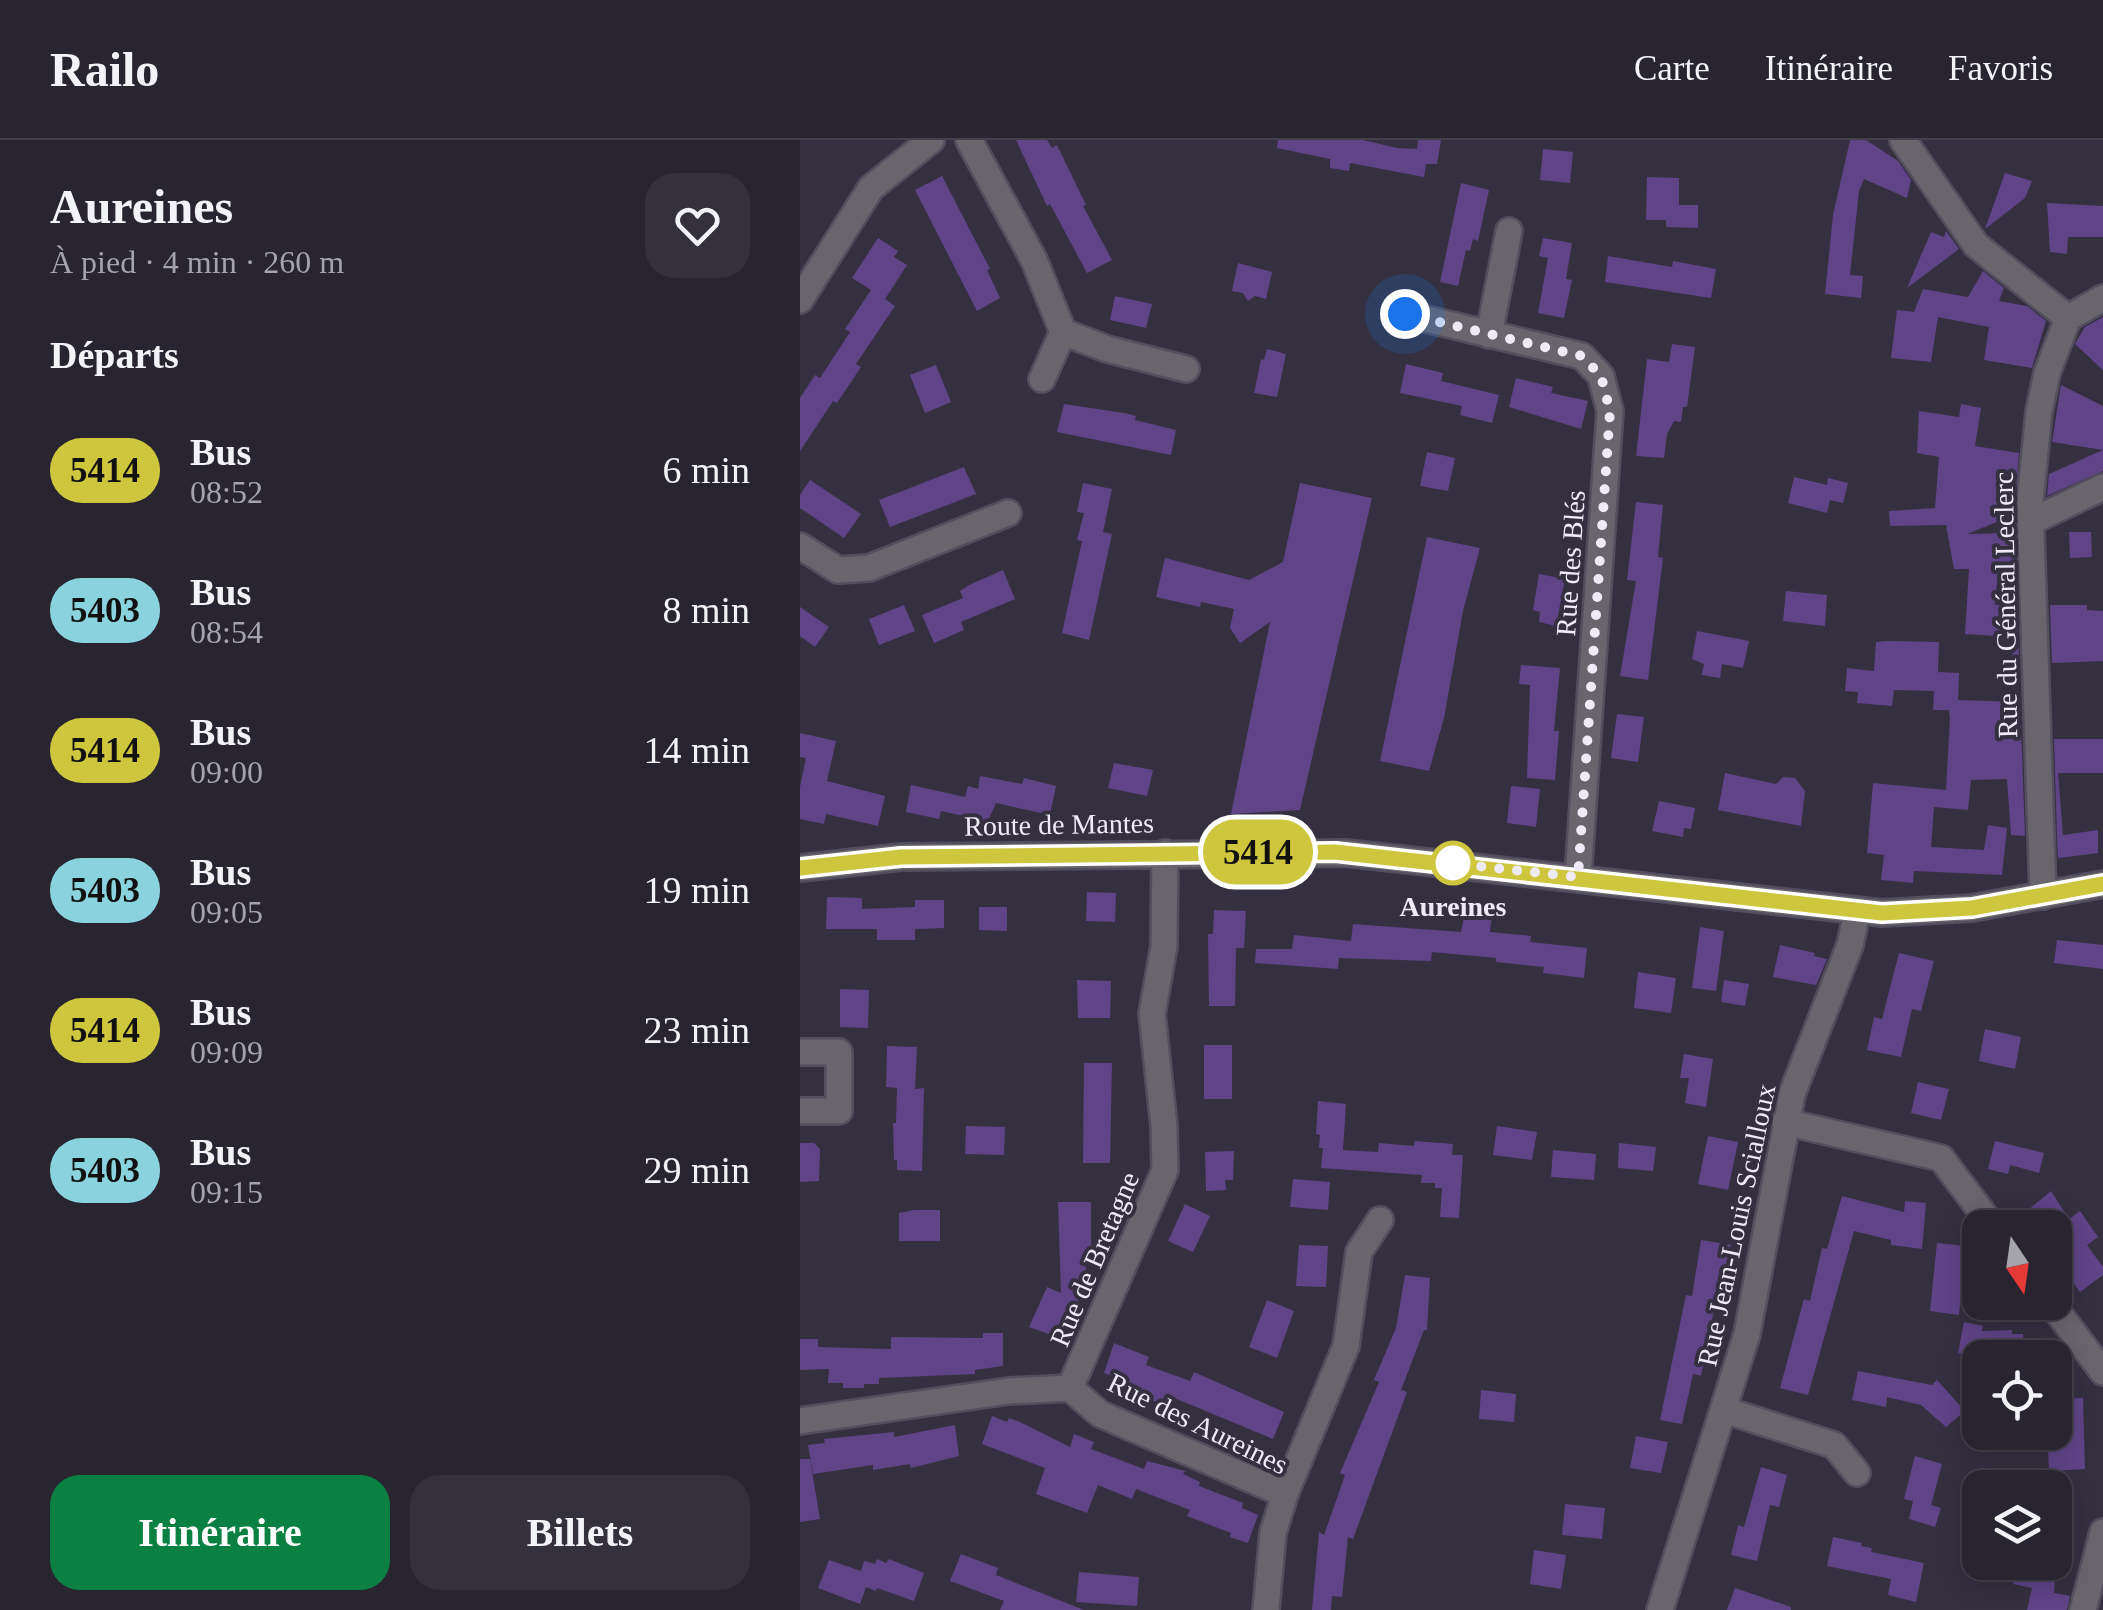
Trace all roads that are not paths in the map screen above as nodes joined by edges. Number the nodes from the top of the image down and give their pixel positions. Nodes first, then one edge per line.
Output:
1 (931, 140) edge
2 (970, 140) edge
3 (1903, 140) edge
4 (1510, 231) dead end
5 (2103, 298) edge
6 (800, 300) edge
7 (1405, 314) dead end
8 (2068, 318) junction
9 (1062, 332) junction
10 (1489, 335) junction
11 (1186, 369) dead end
12 (1042, 379) dead end
13 (2103, 487) edge
14 (1008, 513) dead end
15 (2032, 521) junction
16 (800, 546) edge
17 (1165, 853) junction
18 (800, 868) edge
19 (1578, 877) junction
20 (2103, 884) edge
21 (2044, 896) junction
22 (1857, 912) junction
23 (800, 1052) edge
24 (800, 1111) edge
25 (1784, 1122) junction
26 (1980, 1210) edge
27 (1380, 1220) dead end
28 (2064, 1320) edge
29 (2103, 1372) edge
30 (1070, 1388) junction
31 (1724, 1410) junction
32 (800, 1421) edge
33 (1858, 1474) dead end
34 (1286, 1494) junction
35 (2103, 1532) edge
36 (1266, 1610) edge
37 (1660, 1610) edge
38 (2084, 1610) edge

1 - 6 street
2 - 9 street
3 - 8 street
4 - 10 street
5 - 8 street
7 - 10 street, Rue des Blés
8 - 15 street, Rue du Général Leclerc
9 - 11 street
9 - 12 street
10 - 19 street, Rue des Blés
13 - 15 street
14 - 16 street
15 - 21 street, Rue du Général Leclerc
17 - 18 street, Route de Mantes
17 - 19 street, Route de Mantes
17 - 30 street, Rue de Bretagne
19 - 22 street, Route de Mantes
20 - 21 street, Route de Mantes
21 - 22 street, Route de Mantes
22 - 25 street, Rue Jean-Louis Scialloux
23 - 24 street
25 - 26 street
25 - 31 street, Rue Jean-Louis Scialloux
27 - 34 street
28 - 29 street
30 - 32 street, Rue des Aureines
30 - 34 street, Rue des Aureines
31 - 33 street
31 - 37 street, Rue Jean-Louis Scialloux
34 - 36 street, Rue des Aureines
35 - 38 street

